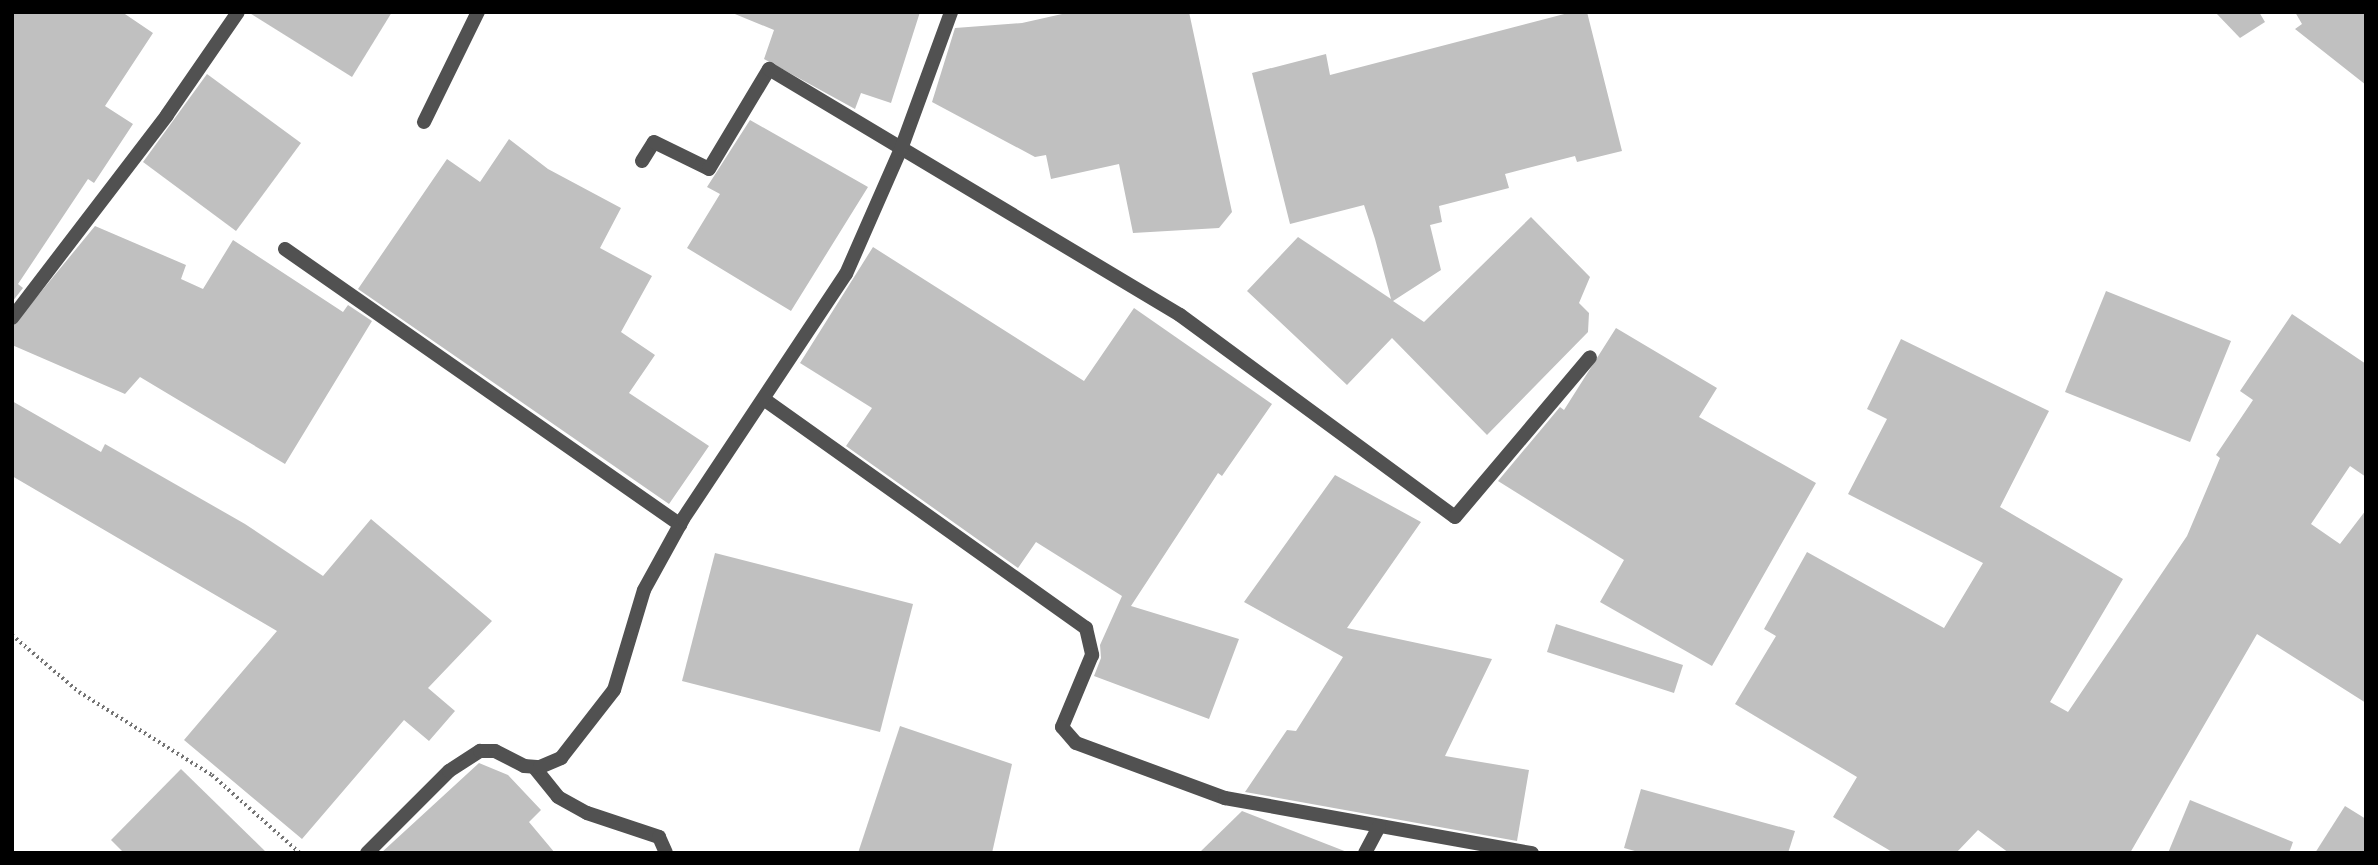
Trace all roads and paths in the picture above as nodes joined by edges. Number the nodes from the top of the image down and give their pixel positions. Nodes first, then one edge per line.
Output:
1 (238, 12) edge
2 (478, 12) edge
3 (951, 12) edge
4 (424, 122) dead end
5 (901, 149) junction
6 (642, 161) dead end
7 (285, 249) dead end
8 (12, 318) edge
9 (1590, 357) dead end
10 (765, 400) junction
11 (680, 525) junction
12 (12, 635) edge
13 (534, 767) junction
14 (1379, 827) junction
15 (300, 853) edge
16 (367, 853) edge
17 (666, 853) edge
18 (1365, 853) edge
19 (1532, 853) edge

1 - 8 street
2 - 4 street
3 - 5 street
5 - 6 street
5 - 9 street
5 - 10 street
7 - 11 street
10 - 11 street
10 - 14 street
11 - 13 street
12 - 15 path
13 - 16 street
13 - 17 street
14 - 18 street
14 - 19 street

